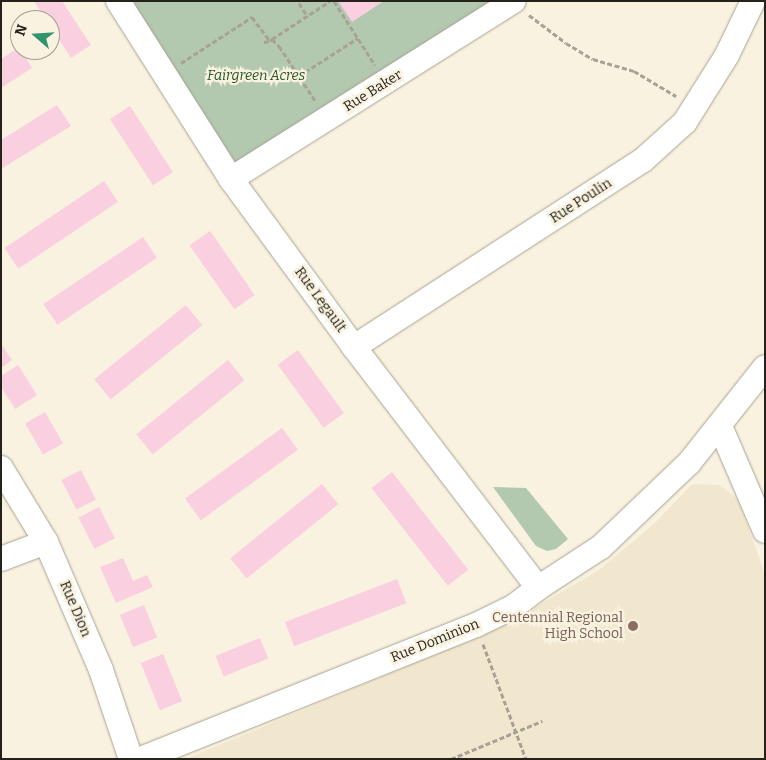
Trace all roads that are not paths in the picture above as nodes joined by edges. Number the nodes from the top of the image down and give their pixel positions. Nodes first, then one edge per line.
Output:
1 (753, 1) edge
2 (514, 2) edge
3 (126, 4) edge
4 (232, 179) junction
5 (354, 347) junction
6 (765, 367) edge
7 (720, 426) junction
8 (1, 468) edge
9 (765, 531) edge
10 (46, 542) junction
11 (1, 559) edge
12 (538, 588) junction
13 (131, 759) edge
14 (141, 759) edge

1 - 5 street, Rue Poulin
2 - 4 street, Rue Baker
3 - 4 street, Rue Legault
4 - 5 street, Rue Legault
5 - 12 street, Rue Legault
6 - 7 street, Rue Dominion
7 - 9 street
7 - 12 street, Rue Dominion
8 - 10 street, Rue Dion
10 - 11 street
10 - 13 street, Rue Dion
12 - 14 street, Rue Dominion

